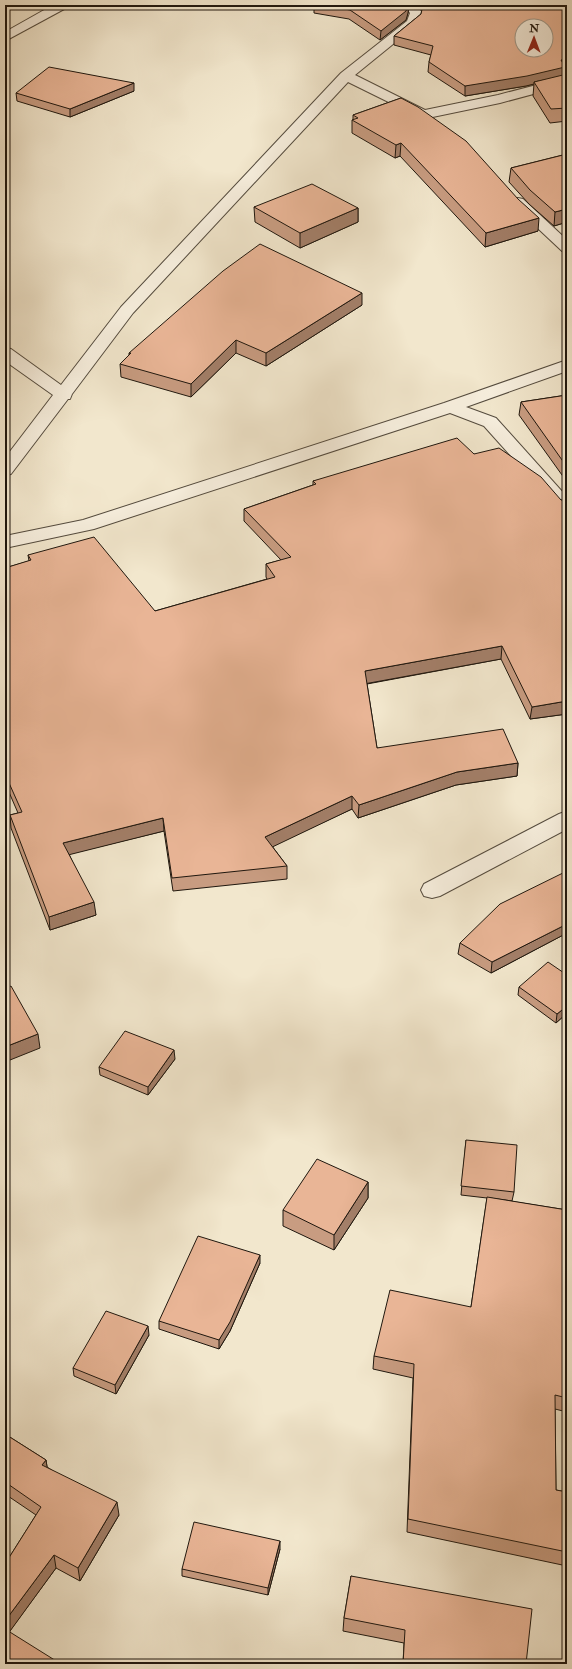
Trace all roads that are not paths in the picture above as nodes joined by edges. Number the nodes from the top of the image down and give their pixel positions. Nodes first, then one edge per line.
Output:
1 (62, 5) edge
2 (410, 5) edge
3 (5, 37) edge
4 (346, 76) junction
5 (567, 81) edge
6 (423, 114) junction
7 (441, 128) edge
8 (509, 192) edge
9 (567, 248) edge
10 (5, 353) edge
11 (567, 365) edge
12 (64, 395) junction
13 (450, 407) junction
14 (5, 470) edge
15 (567, 508) edge
16 (5, 542) edge
17 (567, 818) edge
18 (432, 890) dead end

1 - 3 street
2 - 4 street
4 - 6 street
4 - 12 street
5 - 6 street
6 - 7 street
8 - 9 street
10 - 12 street
11 - 13 street
12 - 14 street
13 - 15 street
13 - 16 street
17 - 18 street

